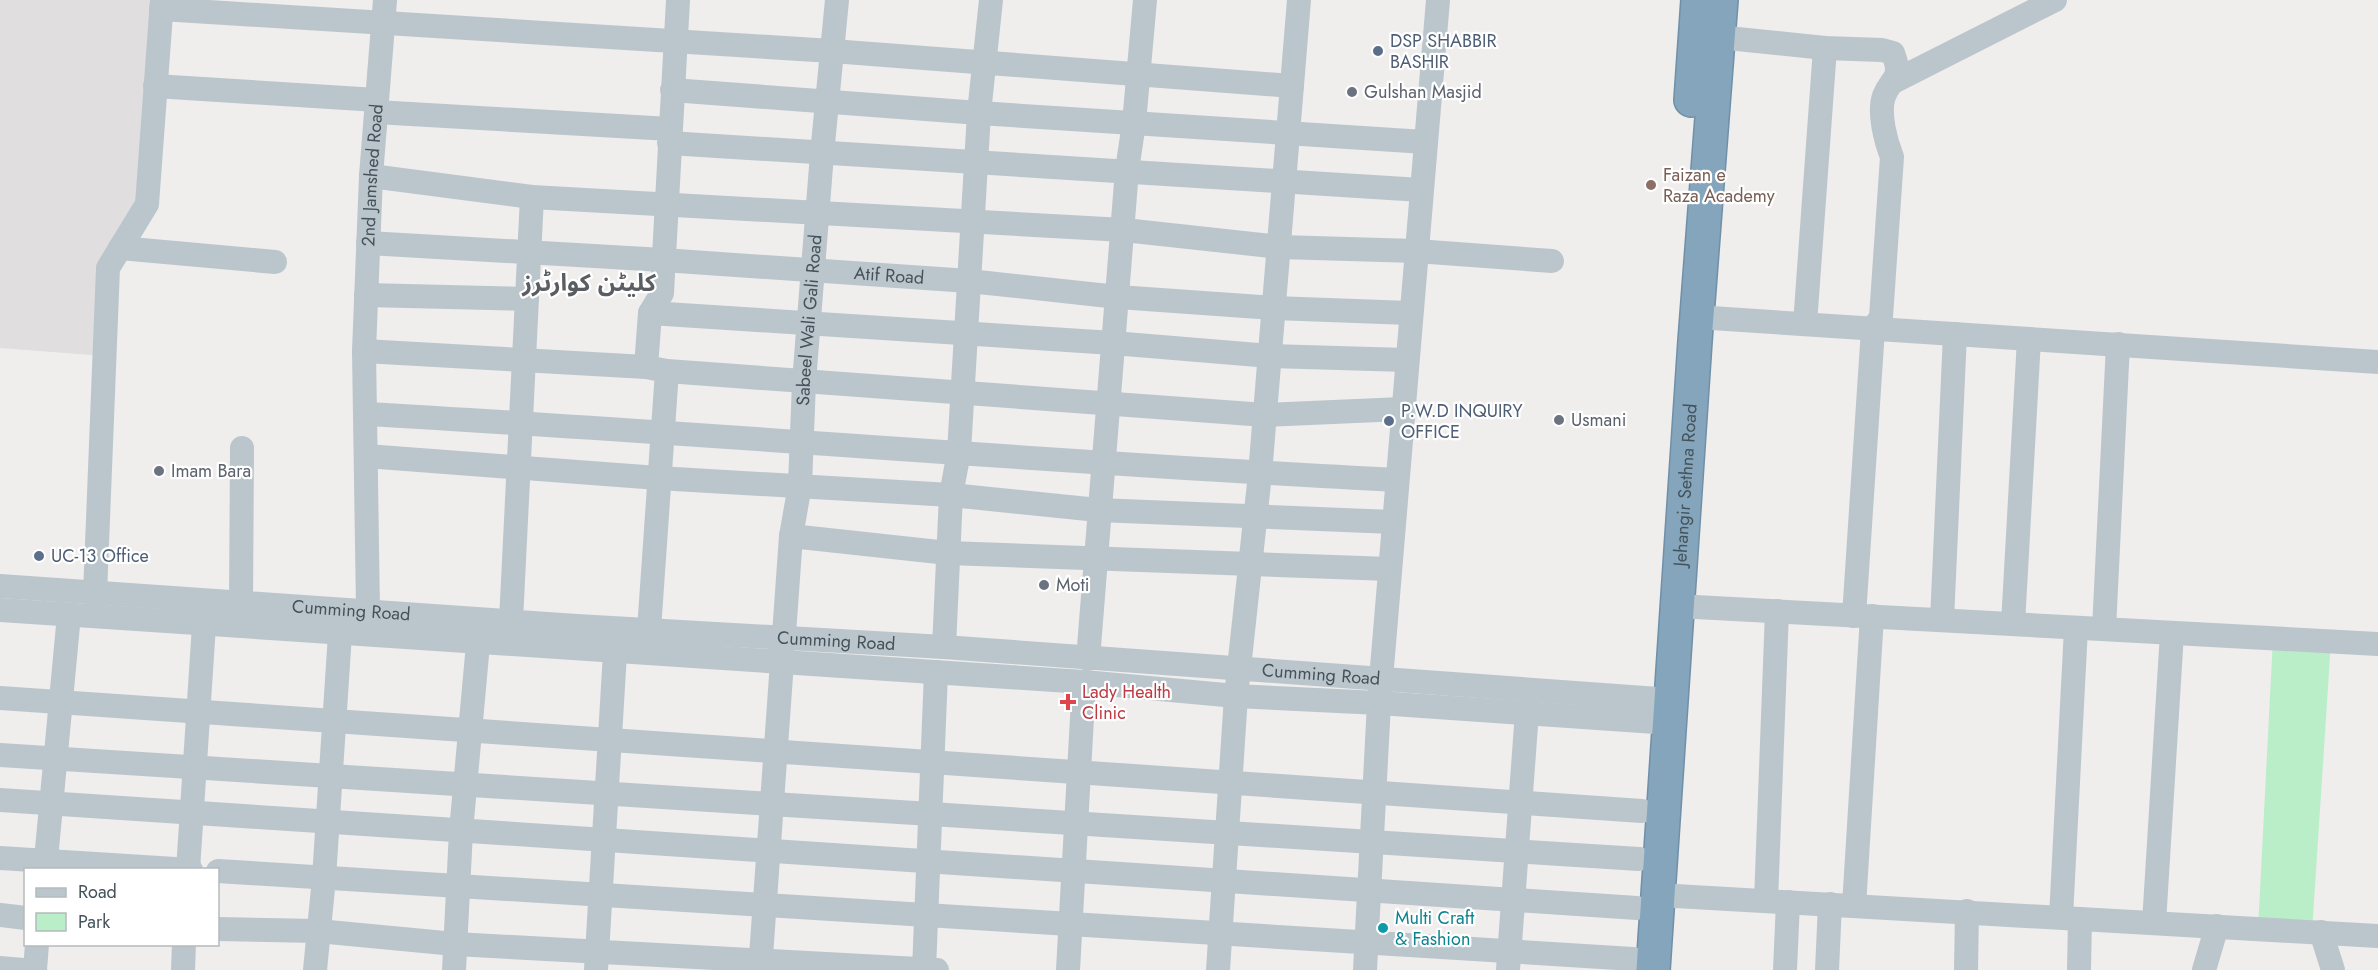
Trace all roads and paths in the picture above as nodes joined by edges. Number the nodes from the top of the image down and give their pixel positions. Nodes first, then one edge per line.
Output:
1 (678, 0) edge
2 (837, 0) edge
3 (992, 0) edge
4 (1145, 0) edge
5 (1299, 0) edge
6 (1438, 0) edge
7 (1698, 0) edge
8 (1721, 0) edge
9 (2055, 0) edge
10 (161, 4) edge
11 (384, 12) edge
12 (1718, 37) junction
13 (674, 43) junction
14 (1825, 48) junction
15 (832, 51) junction
16 (984, 63) junction
17 (1138, 75) junction
18 (1895, 81) junction
19 (155, 86) junction
20 (1292, 86) junction
21 (672, 90) junction
22 (828, 103) junction
23 (377, 106) junction
24 (979, 113) junction
25 (1134, 123) junction
26 (1290, 133) junction
27 (670, 136) junction
28 (1425, 142) junction
29 (822, 154) junction
30 (976, 162) junction
31 (1127, 170) junction
32 (371, 176) junction
33 (1285, 183) junction
34 (1421, 190) junction
35 (532, 196) junction
36 (666, 204) junction
37 (819, 211) junction
38 (972, 223) junction
39 (1124, 230) junction
40 (368, 243) junction
41 (1280, 247) junction
42 (120, 248) junction
43 (1416, 251) junction
44 (529, 252) junction
45 (663, 260) junction
46 (1552, 261) dead end
47 (275, 262) dead end
48 (814, 270) junction
49 (969, 281) junction
50 (366, 295) junction
51 (1118, 297) junction
52 (527, 299) junction
53 (1274, 308) junction
54 (651, 313) junction
55 (1410, 313) junction
56 (1696, 317) junction
57 (809, 324) junction
58 (1805, 324) junction
59 (1873, 329) junction
60 (966, 333) junction
61 (1955, 334) junction
62 (2030, 339) junction
63 (1113, 343) junction
64 (2118, 344) junction
65 (364, 351) junction
66 (1270, 356) junction
67 (524, 360) junction
68 (1406, 360) junction
69 (2378, 362) edge
70 (657, 369) junction
71 (804, 382) junction
72 (962, 392) junction
73 (1108, 402) junction
74 (1402, 409) junction
75 (366, 414) junction
76 (1265, 415) junction
77 (522, 422) junction
78 (663, 430) junction
79 (803, 442) junction
80 (242, 448) dead end
81 (959, 452) junction
82 (366, 456) junction
83 (1103, 464) junction
84 (519, 468) junction
85 (1260, 474) junction
86 (658, 478) junction
87 (1397, 480) junction
88 (800, 485) junction
89 (951, 495) junction
90 (1098, 510) junction
91 (1256, 517) junction
92 (1393, 522) junction
93 (791, 536) junction
94 (948, 553) junction
95 (1095, 557) junction
96 (1251, 565) junction
97 (1390, 569) junction
98 (0, 586) edge
99 (95, 594) junction
100 (241, 603) junction
101 (1677, 606) junction
102 (0, 610) edge
103 (368, 610) junction
104 (1777, 611) junction
105 (69, 615) junction
106 (1863, 616) junction
107 (1942, 620) junction
108 (511, 621) junction
109 (2013, 624) junction
110 (204, 625) junction
111 (2076, 628) junction
112 (2104, 629) junction
113 (649, 630) junction
114 (2172, 633) junction
115 (340, 634) junction
116 (783, 639) junction
117 (478, 644) junction
118 (2378, 644) edge
119 (945, 647) junction
120 (615, 653) junction
121 (781, 664) junction
122 (1240, 669) junction
123 (1086, 671) junction
124 (936, 672) junction
125 (1380, 692) junction
126 (1236, 696) junction
127 (0, 698) edge
128 (60, 702) junction
129 (199, 711) junction
130 (1661, 711) junction
131 (1527, 712) junction
132 (334, 721) junction
133 (470, 730) junction
134 (611, 740) junction
135 (775, 752) junction
136 (0, 755) edge
137 (54, 758) junction
138 (932, 762) junction
139 (195, 767) junction
140 (1079, 772) junction
141 (331, 776) junction
142 (1230, 783) junction
143 (465, 784) junction
144 (607, 793) junction
145 (1374, 793) junction
146 (0, 800) edge
147 (49, 803) junction
148 (1521, 803) junction
149 (771, 804) junction
150 (1642, 812) junction
151 (192, 813) junction
152 (930, 814) junction
153 (327, 822) junction
154 (1077, 823) junction
155 (461, 831) junction
156 (1227, 832) junction
157 (604, 840) junction
158 (1371, 842) junction
159 (768, 851) junction
160 (1517, 851) junction
161 (0, 858) edge
162 (1640, 859) junction
163 (929, 861) junction
164 (45, 865) edge
165 (153, 868) edge
166 (189, 868) edge
167 (219, 871) edge
168 (1074, 871) junction
169 (324, 878) junction
170 (1224, 881) junction
171 (457, 886) junction
172 (1369, 891) junction
173 (600, 895) junction
174 (1514, 900) junction
175 (1647, 901) junction
176 (1777, 902) junction
177 (764, 905) junction
178 (1842, 905) junction
179 (1967, 911) junction
180 (0, 915) edge
181 (927, 915) junction
182 (24, 918) edge
183 (2071, 918) junction
184 (2154, 923) junction
185 (1071, 924) junction
186 (2217, 926) junction
187 (219, 929) edge
188 (318, 932) junction
189 (2321, 932) junction
190 (1221, 933) junction
191 (2378, 936) edge
192 (1368, 942) junction
193 (455, 944) junction
194 (37, 946) edge
195 (184, 946) edge
196 (596, 961) edge
197 (1509, 961) edge
198 (760, 965) edge
199 (1640, 966) edge
200 (0, 968) edge
201 (23, 970) edge
202 (35, 970) edge
203 (183, 970) edge
204 (315, 970) edge
205 (454, 970) edge
206 (929, 970) edge
207 (1068, 970) edge
208 (1218, 970) edge
209 (1365, 970) edge
210 (1785, 970) edge
211 (1827, 970) edge
212 (1966, 970) edge
213 (2079, 970) edge
214 (2204, 970) edge
215 (2333, 970) edge

1 - 13 street
2 - 15 street, Sabeel Wali Gali Road
3 - 16 street
4 - 17 street
5 - 20 street
6 - 28 street
7 - 130 highway, Jehangir Sethna Road
8 - 12 highway, Jehangir Sethna Road
9 - 18 street
10 - 11 street
10 - 19 street
11 - 13 street
11 - 23 street, 2nd Jamshed Road
12 - 14 street
12 - 56 highway, Jehangir Sethna Road
13 - 15 street
13 - 21 street
14 - 18 street
14 - 58 street
15 - 16 street
15 - 22 street, Sabeel Wali Gali Road
16 - 17 street
16 - 24 street
17 - 20 street
17 - 25 street
18 - 59 street
19 - 23 street
19 - 42 street
20 - 26 street
21 - 22 street
21 - 27 street
22 - 24 street
22 - 29 street, Sabeel Wali Gali Road
23 - 27 street
23 - 32 street, 2nd Jamshed Road
24 - 25 street
24 - 30 street
25 - 26 street
25 - 31 street
26 - 28 street
26 - 33 street
27 - 29 street
27 - 36 street
28 - 34 street
29 - 30 street
29 - 37 street, Sabeel Wali Gali Road
30 - 31 street
30 - 38 street
31 - 33 street
31 - 39 street
32 - 35 street
32 - 40 street, 2nd Jamshed Road
33 - 34 street
33 - 41 street
34 - 43 street
35 - 36 street
35 - 44 street
36 - 37 street
36 - 45 street
37 - 38 street
37 - 48 street, Sabeel Wali Gali Road
38 - 39 street
38 - 49 street
39 - 41 street
39 - 51 street
40 - 44 street, Atif Road
40 - 50 street, 2nd Jamshed Road
41 - 43 street
41 - 53 street
42 - 47 street
42 - 99 street
43 - 46 street
43 - 55 street
44 - 45 street, Atif Road
44 - 52 street
45 - 48 street, Atif Road
45 - 54 street
48 - 49 street, Atif Road
48 - 57 street, Sabeel Wali Gali Road
49 - 51 street, Atif Road
49 - 60 street
50 - 52 street
50 - 65 street, 2nd Jamshed Road
51 - 53 street, Atif Road
51 - 63 street
52 - 67 street
53 - 55 street, Atif Road
53 - 66 street
54 - 57 street
54 - 70 street
55 - 68 street
56 - 58 street
56 - 101 highway, Jehangir Sethna Road
57 - 60 street
57 - 71 street, Sabeel Wali Gali Road
58 - 59 street
59 - 61 street
59 - 106 street
60 - 63 street
60 - 72 street
61 - 62 street
61 - 107 street
62 - 64 street
62 - 109 street
63 - 66 street
63 - 73 street
64 - 69 street
64 - 112 street
65 - 67 street
65 - 75 street, 2nd Jamshed Road
66 - 68 street
66 - 76 street
67 - 70 street
67 - 77 street
68 - 74 street
70 - 71 street
70 - 78 street
71 - 72 street
71 - 79 street, Sabeel Wali Gali Road
72 - 73 street
72 - 81 street
73 - 76 street
73 - 83 street
74 - 76 street
74 - 87 street
75 - 77 street
75 - 82 street, 2nd Jamshed Road
76 - 85 street
77 - 78 street
77 - 84 street
78 - 79 street
78 - 86 street
79 - 81 street
79 - 88 street, Sabeel Wali Gali Road
80 - 100 street
81 - 83 street
81 - 89 street
82 - 84 street
82 - 103 street, 2nd Jamshed Road
83 - 85 street
83 - 90 street
84 - 86 street
84 - 108 street
85 - 87 street
85 - 91 street
86 - 88 street
86 - 113 street
87 - 92 street
88 - 89 street
88 - 93 street, Sabeel Wali Gali Road
89 - 90 street
89 - 94 street
90 - 91 street
90 - 95 street
91 - 92 street
91 - 96 street
92 - 97 street
93 - 94 street
93 - 116 street, Sabeel Wali Gali Road
94 - 95 street
94 - 119 street
95 - 96 street
95 - 123 street
96 - 97 street
96 - 122 street
97 - 125 street
98 - 99 street, Cumming Road
99 - 100 street, Cumming Road
100 - 103 street, Cumming Road
101 - 104 street
101 - 130 highway, Jehangir Sethna Road
102 - 105 street, Cumming Road
103 - 108 street, Cumming Road
104 - 106 street
104 - 176 street
105 - 110 street, Cumming Road
105 - 128 street
106 - 107 street
106 - 178 street
107 - 109 street
108 - 113 street, Cumming Road
109 - 111 street
110 - 115 street, Cumming Road
110 - 129 street
111 - 112 street
111 - 183 street
112 - 114 street
113 - 116 street, Cumming Road
114 - 118 street
114 - 184 street
115 - 117 street, Cumming Road
115 - 132 street
116 - 119 street, Cumming Road
116 - 121 street, Sabeel Wali Gali Road
117 - 120 street, Cumming Road
117 - 133 street
119 - 123 street, Cumming Road
120 - 121 street, Cumming Road
120 - 134 street
121 - 124 street, Cumming Road
121 - 135 street, Sabeel Wali Gali Road
122 - 123 street, Cumming Road
122 - 125 street, Cumming Road
122 - 126 street
123 - 124 street, Cumming Road
123 - 126 street, Cumming Road
123 - 140 street
124 - 138 street
125 - 126 street, Cumming Road
125 - 130 street, Cumming Road
125 - 131 street, Cumming Road
125 - 145 street
126 - 142 street
127 - 128 street
128 - 129 street
128 - 137 street
129 - 132 street
129 - 139 street
130 - 131 street, Cumming Road
130 - 150 highway, Jehangir Sethna Road
130 - 175 highway, Jehangir Sethna Road
131 - 148 street
132 - 133 street
132 - 141 street
133 - 134 street
133 - 143 street
134 - 135 street
134 - 144 street
135 - 138 street
135 - 149 street, Sabeel Wali Gali Road
136 - 137 street
137 - 139 street
137 - 147 street
138 - 140 street
138 - 152 street
139 - 141 street
139 - 151 street
140 - 142 street
140 - 154 street
141 - 143 street
141 - 153 street
142 - 145 street
142 - 156 street
143 - 144 street
143 - 155 street
144 - 149 street
144 - 157 street
145 - 148 street
145 - 158 street
146 - 147 street
147 - 151 street
147 - 164 street
148 - 150 street
148 - 160 street
149 - 152 street
149 - 159 street, Sabeel Wali Gali Road
150 - 162 highway, Jehangir Sethna Road
151 - 153 street
151 - 166 street
152 - 154 street
152 - 163 street
153 - 155 street
153 - 169 street
154 - 156 street
154 - 168 street
155 - 157 street
155 - 171 street
156 - 158 street
156 - 170 street
157 - 159 street
157 - 173 street
158 - 160 street
158 - 172 street
159 - 163 street
159 - 177 street, Sabeel Wali Gali Road
160 - 162 street
160 - 174 street
161 - 164 street
162 - 175 highway, Jehangir Sethna Road
163 - 168 street
163 - 181 street
164 - 165 street
167 - 169 street
168 - 170 street
168 - 185 street
169 - 171 street
169 - 188 street
170 - 172 street
170 - 190 street
171 - 173 street
171 - 193 street
172 - 174 street
172 - 192 street
173 - 177 street
173 - 196 street
174 - 175 street
174 - 197 street
175 - 176 street
175 - 199 highway, Jehangir Sethna Road
176 - 178 street
176 - 210 street
177 - 181 street
177 - 198 street, Sabeel Wali Gali Road
178 - 179 street
178 - 211 street
179 - 183 street
179 - 212 street
180 - 182 street
181 - 185 street
181 - 206 street
183 - 184 street
183 - 213 street
184 - 186 street
185 - 190 street
185 - 207 street
186 - 189 street
186 - 214 street
187 - 188 street
188 - 193 street
188 - 204 street
189 - 191 street
189 - 215 street
190 - 192 street
190 - 208 street
192 - 197 street
192 - 209 street
193 - 196 street
193 - 205 street
194 - 202 street
195 - 203 street
196 - 198 street
197 - 199 street
198 - 206 street
200 - 201 street

